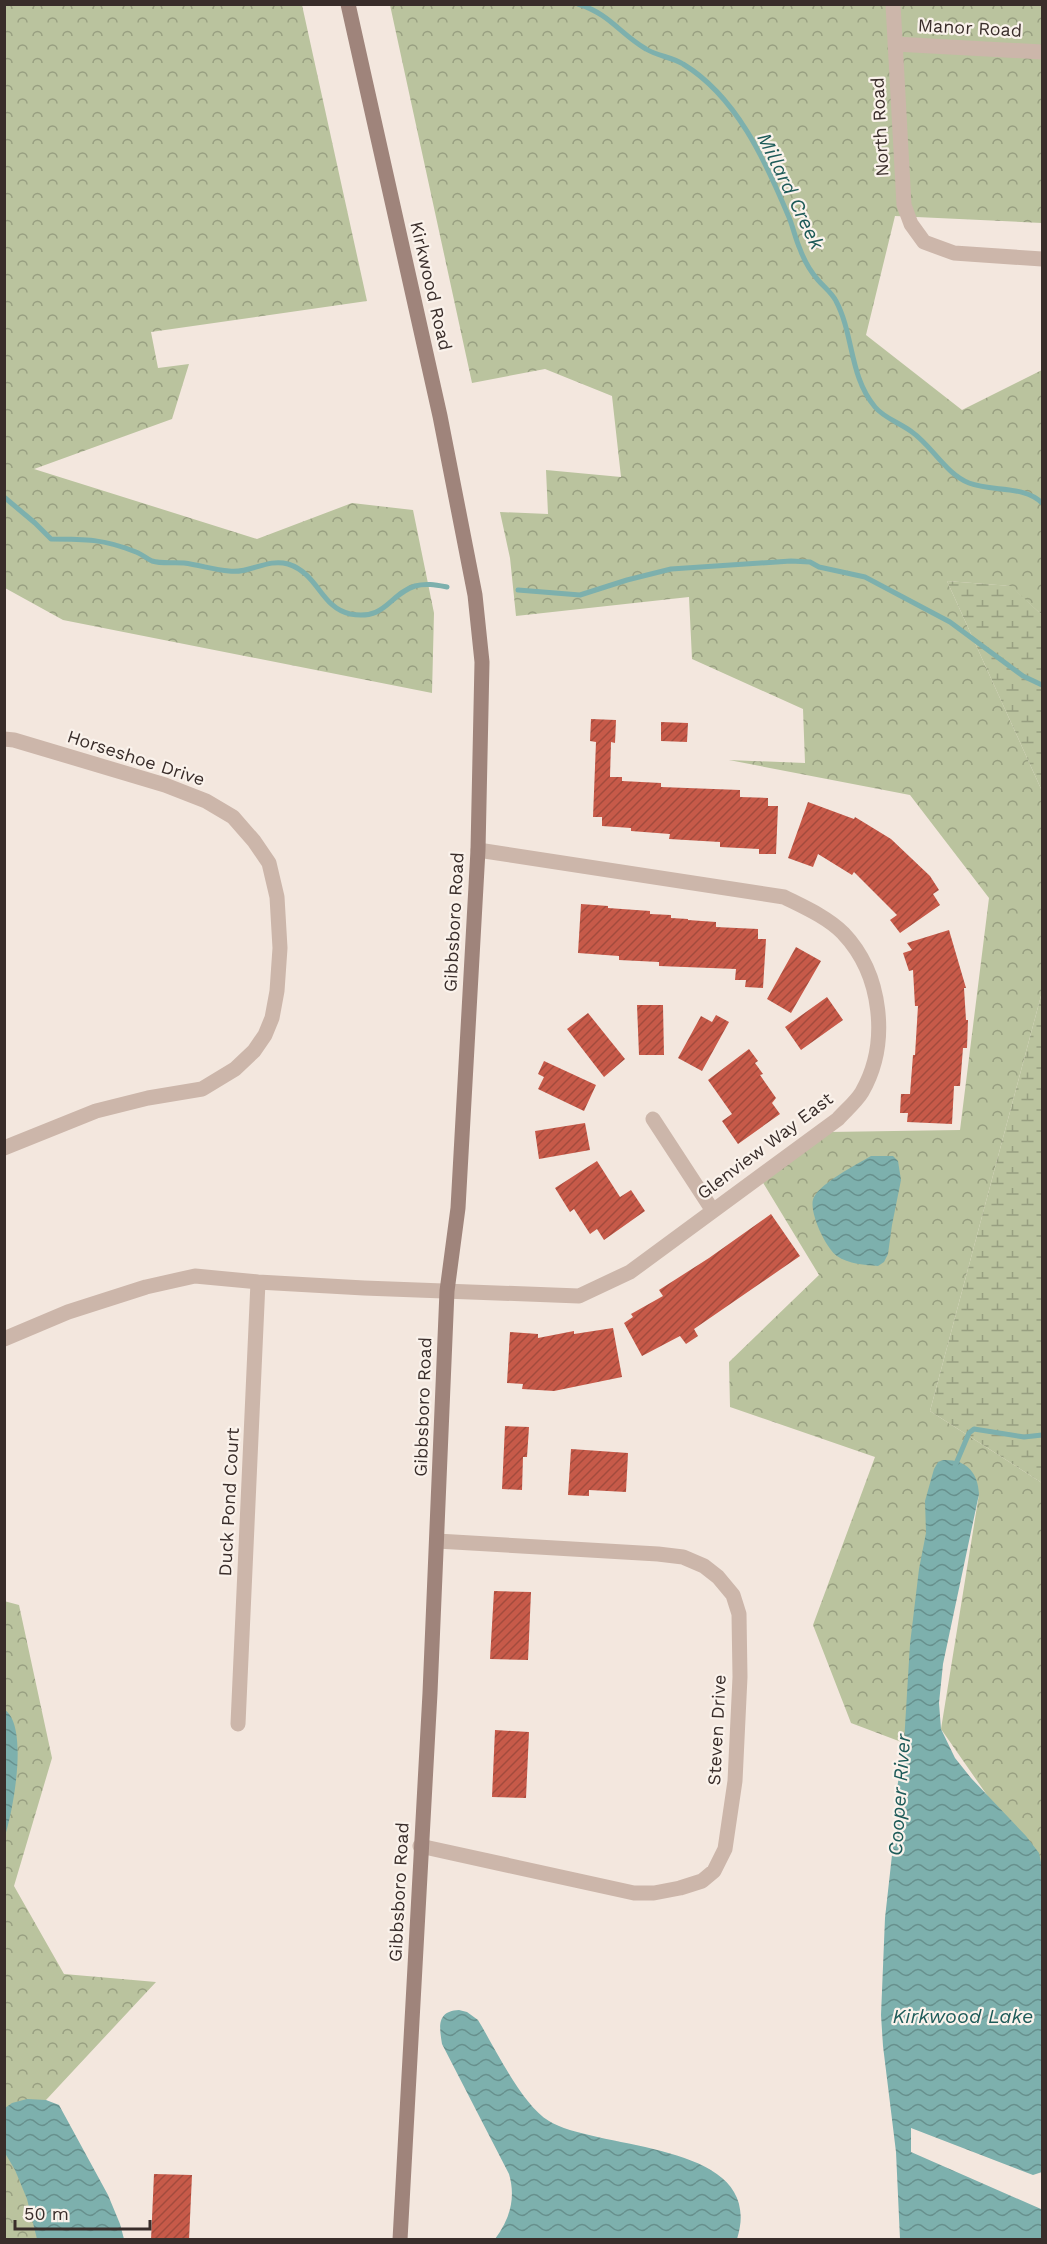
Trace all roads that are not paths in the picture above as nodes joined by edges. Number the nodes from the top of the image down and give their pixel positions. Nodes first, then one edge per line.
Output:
1 (348, 4) edge
2 (893, 4) edge
3 (895, 44) junction
4 (1042, 52) edge
5 (1042, 259) edge
6 (471, 577) joint
7 (4, 739) edge
8 (478, 850) junction
9 (653, 1119) dead end
10 (4, 1148) edge
11 (713, 1211) junction
12 (258, 1282) junction
13 (447, 1291) junction
14 (4, 1340) edge
15 (437, 1541) junction
16 (238, 1724) dead end
17 (420, 1846) junction
18 (399, 2240) edge

1 - 6 street, Kirkwood Road
2 - 3 street, North Road
3 - 4 street, Manor Road
3 - 5 street, North Road
6 - 8 street, Gibbsboro Road
7 - 10 street, Horseshoe Drive
8 - 11 street, Glenview Way East
8 - 13 street, Gibbsboro Road
9 - 11 street
11 - 13 street, Glenview Way East
12 - 13 street, Glenview Way East
12 - 14 street, Glenview Way East
12 - 16 street, Duck Pond Court
13 - 15 street, Gibbsboro Road
15 - 17 street, Gibbsboro Road
15 - 17 street, Steven Drive
17 - 18 street, Gibbsboro Road

